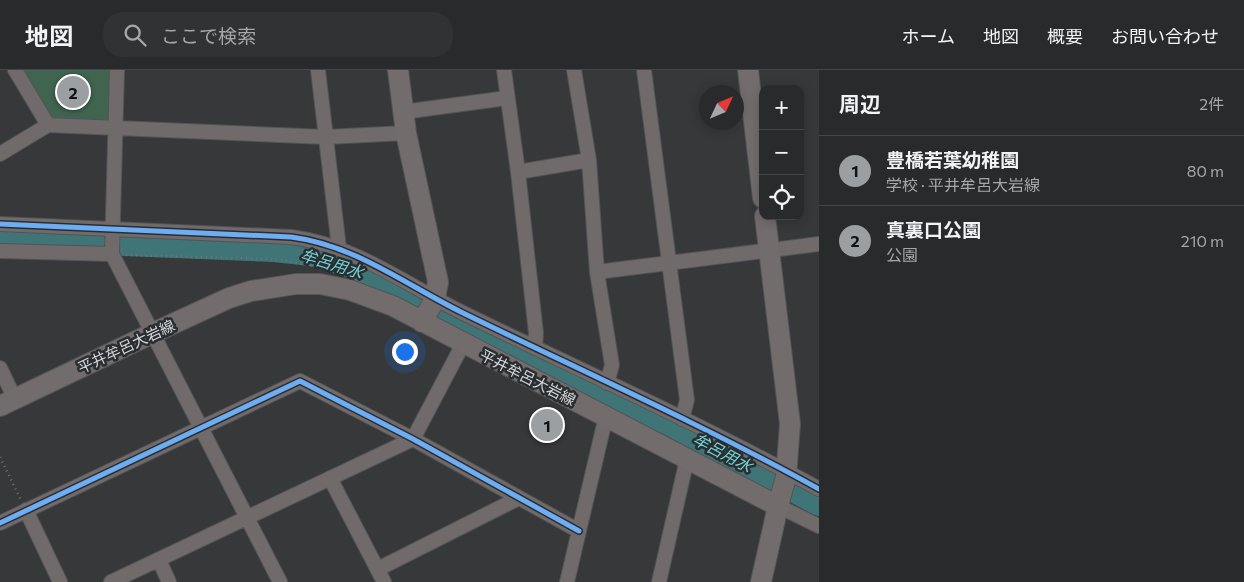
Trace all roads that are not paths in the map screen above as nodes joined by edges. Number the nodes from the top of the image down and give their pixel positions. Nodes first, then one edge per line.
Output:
1 (15, 70) edge
2 (117, 70) edge
3 (318, 70) edge
4 (398, 70) edge
5 (504, 70) edge
6 (574, 70) edge
7 (644, 70) edge
8 (748, 70) edge
9 (507, 98) junction
10 (403, 112) junction
11 (48, 125) junction
12 (115, 129) junction
13 (406, 132) junction
14 (326, 137) junction
15 (0, 154) edge
16 (590, 160) junction
17 (518, 172) junction
18 (760, 175) edge
19 (765, 220) edge
20 (0, 224) edge
21 (113, 229) junction
22 (819, 244) edge
23 (339, 248) junction
24 (0, 251) edge
25 (769, 251) junction
26 (112, 254) junction
27 (670, 264) junction
28 (597, 272) junction
29 (430, 308) junction
30 (153, 333) junction
31 (463, 344) junction
32 (535, 348) junction
33 (0, 368) edge
34 (607, 383) junction
35 (7, 403) edge
36 (606, 416) junction
37 (682, 419) junction
38 (200, 429) junction
39 (412, 439) junction
40 (687, 459) junction
41 (786, 474) junction
42 (330, 478) junction
43 (819, 489) edge
44 (519, 498) junction
45 (779, 502) junction
46 (26, 510) junction
47 (247, 516) junction
48 (0, 523) edge
49 (819, 526) edge
50 (579, 531) junction
51 (159, 560) junction
52 (381, 576) edge
53 (60, 582) edge
54 (111, 582) edge
55 (169, 582) edge
56 (280, 582) edge
57 (567, 582) edge
58 (658, 582) edge
59 (761, 582) edge

1 - 11 street
2 - 12 street
3 - 14 street
4 - 10 main road
5 - 9 street
6 - 16 street
7 - 27 street
8 - 18 main road
9 - 10 street
9 - 17 street
10 - 13 main road
11 - 12 street
11 - 15 street
12 - 14 street
12 - 21 street
13 - 14 street
13 - 29 main road
14 - 23 street
16 - 17 street
16 - 28 street
17 - 32 street
19 - 25 main road
20 - 21 street
21 - 23 street
21 - 26 street
22 - 25 street
23 - 29 street
24 - 26 street
25 - 27 street
25 - 41 main road
26 - 30 street
27 - 28 street
27 - 37 street
28 - 34 street
29 - 30 main road, 平井牟呂大岩線
29 - 31 main road, 平井牟呂大岩線
29 - 32 street
30 - 35 main road, 平井牟呂大岩線
30 - 38 street
31 - 36 main road, 平井牟呂大岩線
31 - 39 street
32 - 34 street
33 - 35 street
34 - 37 street
36 - 40 main road, 平井牟呂大岩線
36 - 50 street
37 - 41 street
38 - 39 street
38 - 46 street
38 - 47 street
39 - 42 street
39 - 44 street
40 - 45 main road, 平井牟呂大岩線
40 - 58 street
41 - 43 street
41 - 45 main road
42 - 47 street
42 - 52 street
44 - 50 street
44 - 52 street
45 - 49 street
45 - 59 main road
46 - 48 street
46 - 53 street
47 - 51 street
47 - 56 street
50 - 57 street
51 - 54 street
51 - 55 street

